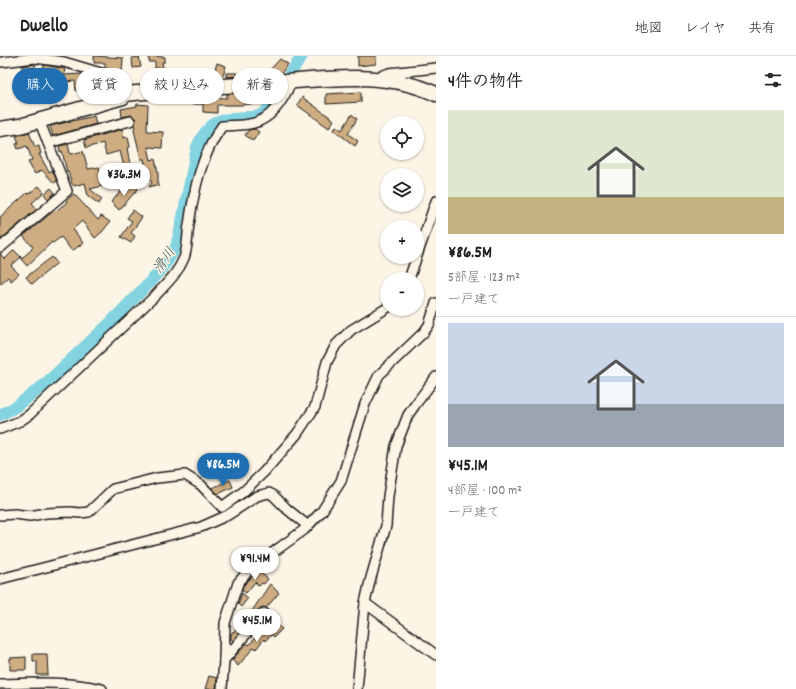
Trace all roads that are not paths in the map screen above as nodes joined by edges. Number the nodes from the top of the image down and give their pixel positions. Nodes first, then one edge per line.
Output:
1 (2, 62) dead end
2 (84, 68) edge
3 (436, 68) edge
4 (373, 78) junction
5 (291, 82) junction
6 (132, 93) edge
7 (436, 94) edge
8 (98, 104) edge
9 (39, 120) junction
10 (130, 121) dead end
11 (0, 129) edge
12 (48, 143) junction
13 (436, 201) edge
14 (0, 248) edge
15 (411, 272) edge
16 (436, 303) edge
17 (380, 312) edge
18 (436, 378) edge
19 (0, 429) edge
20 (0, 515) edge
21 (308, 526) junction
22 (0, 579) edge
23 (366, 603) junction
24 (264, 613) dead end
25 (436, 655) edge
26 (224, 660) junction
27 (0, 684) edge
28 (102, 689) edge
29 (222, 689) edge
30 (357, 689) edge

1 - 2 street
3 - 4 street
4 - 5 highway
4 - 7 highway
5 - 6 highway
5 - 19 street
8 - 9 highway
9 - 11 highway
9 - 12 street
10 - 12 street
12 - 14 street
13 - 15 street
16 - 21 street
17 - 20 street
18 - 23 street
21 - 22 street
21 - 26 street
23 - 25 street
23 - 30 street
24 - 26 street
26 - 29 street
27 - 28 street

